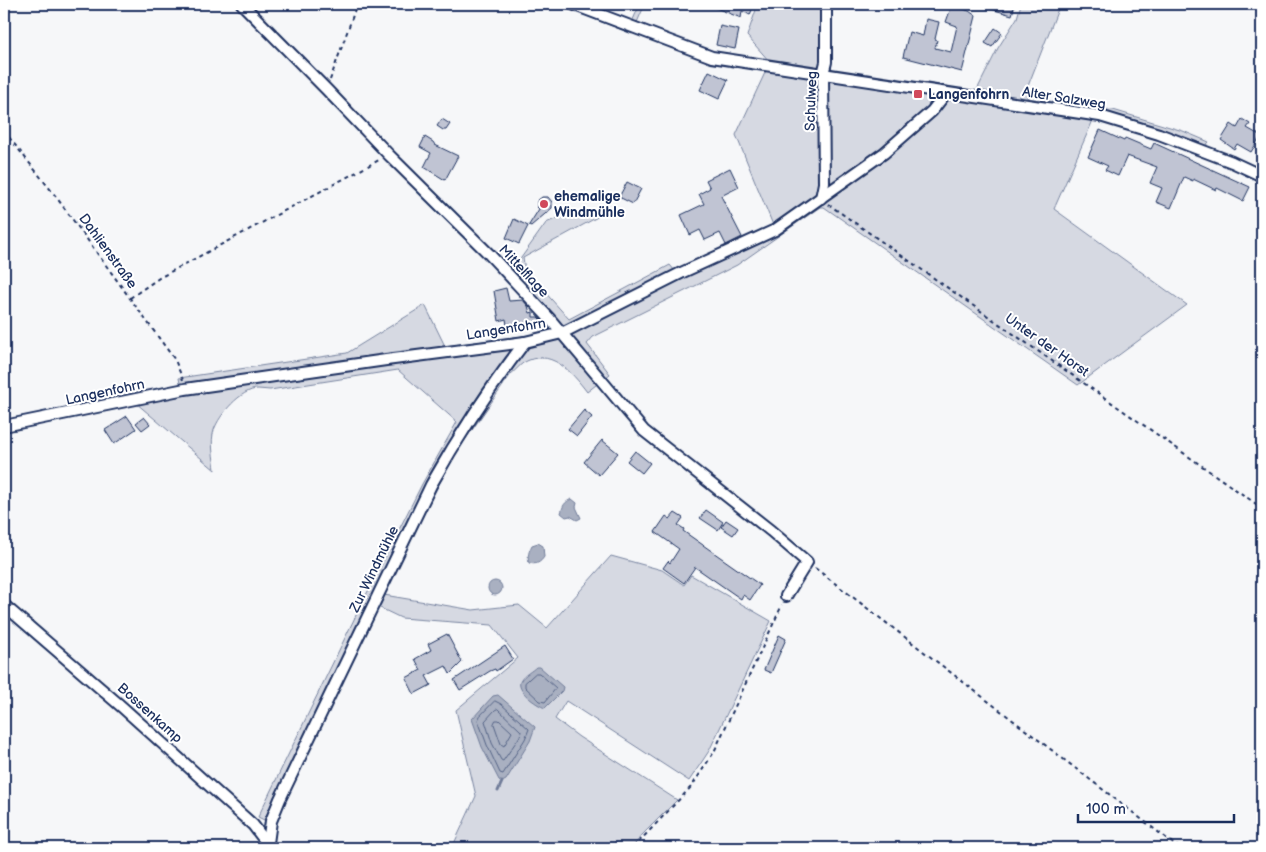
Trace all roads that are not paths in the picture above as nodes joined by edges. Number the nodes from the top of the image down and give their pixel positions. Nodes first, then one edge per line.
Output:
1 (242, 4) edge
2 (572, 4) edge
3 (826, 4) edge
4 (822, 74) junction
5 (946, 93) junction
6 (1262, 176) edge
7 (821, 198) junction
8 (562, 333) junction
9 (525, 342) junction
10 (4, 426) edge
11 (786, 596) road end
12 (4, 605) edge
13 (271, 822) junction
14 (253, 825) junction
15 (269, 846) edge

1 - 8 street, Mittelflage
2 - 4 street, Alter Salzweg
3 - 4 street, Schulweg
4 - 5 street, Alter Salzweg
4 - 7 street, Schulweg
5 - 6 street, Alter Salzweg
5 - 7 street, Langenfohrn
7 - 8 street, Langenfohrn
8 - 9 street, Langenfohrn
8 - 11 street, Mittelflage
9 - 10 street, Langenfohrn
9 - 13 street, Zur Windmühle
12 - 14 street, Bossenkamp
13 - 14 street
13 - 15 street, Zur Windmühle
14 - 15 street, Bossenkamp

